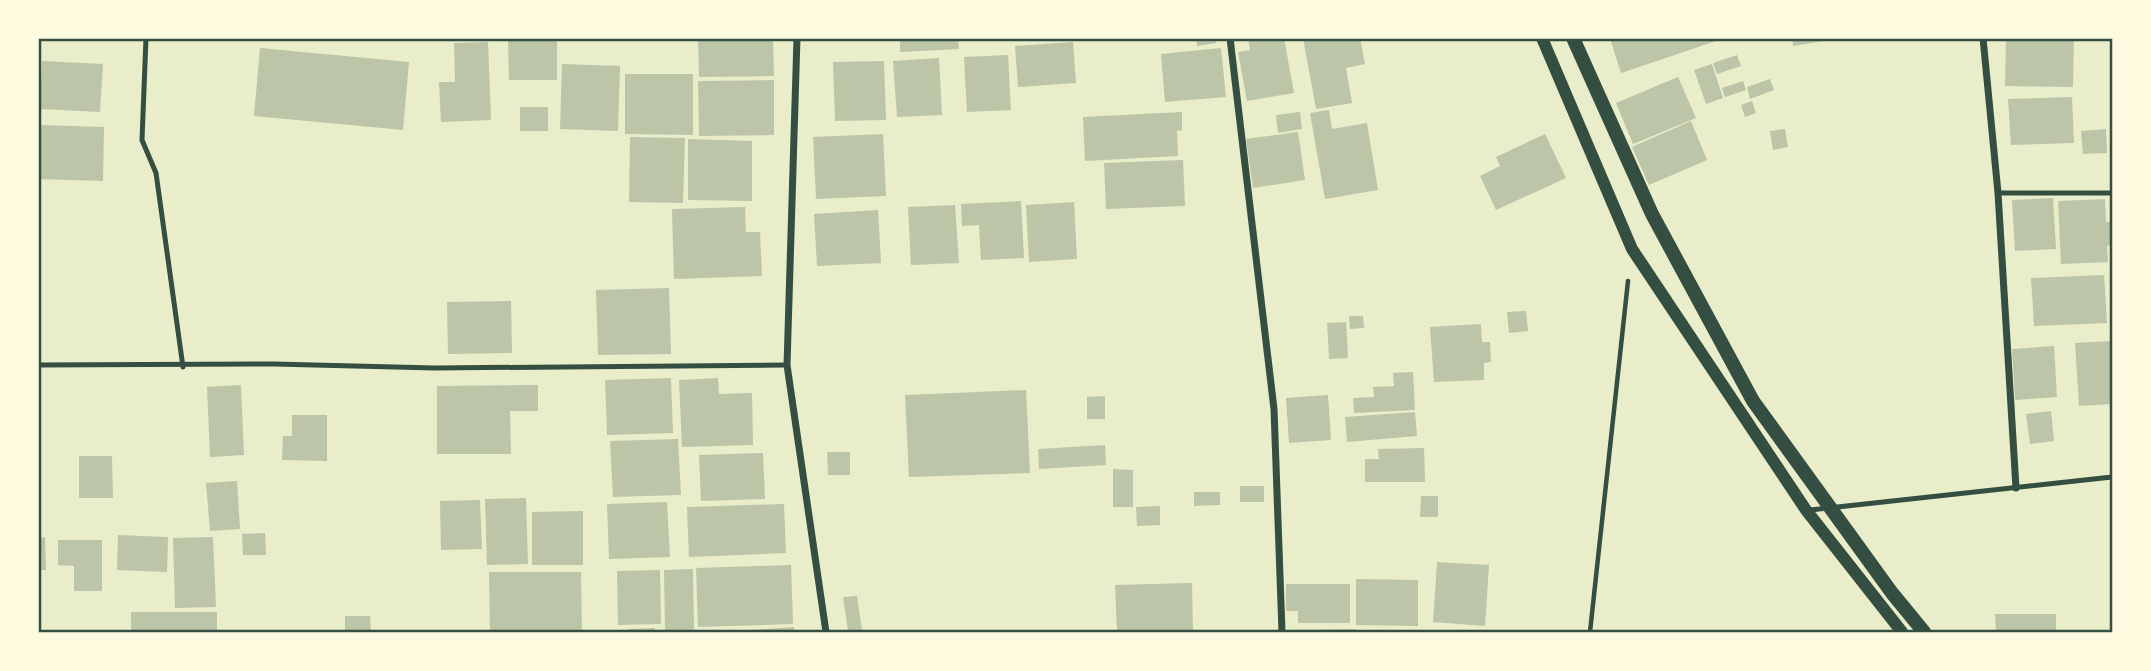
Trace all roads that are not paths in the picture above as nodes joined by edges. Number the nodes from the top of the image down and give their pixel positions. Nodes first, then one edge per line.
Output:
1 (146, 38) edge
2 (797, 38) edge
3 (1230, 38) edge
4 (1542, 38) edge
5 (1573, 38) edge
6 (1983, 38) edge
7 (1998, 193) junction
8 (2112, 193) edge
9 (38, 365) edge
10 (787, 365) junction
11 (183, 366) junction
12 (2112, 477) edge
13 (2016, 488) junction
14 (1806, 510) junction
15 (1831, 510) junction
16 (826, 632) edge
17 (1282, 632) edge
18 (1902, 632) edge
19 (1924, 632) edge

1 - 11 lane
2 - 10 street
3 - 17 street
4 - 14 street
5 - 15 main road
6 - 7 street
7 - 8 lane
7 - 13 street
9 - 11 lane
10 - 11 lane
10 - 16 street
12 - 13 lane
13 - 15 lane
14 - 15 lane
14 - 18 street
15 - 19 main road

